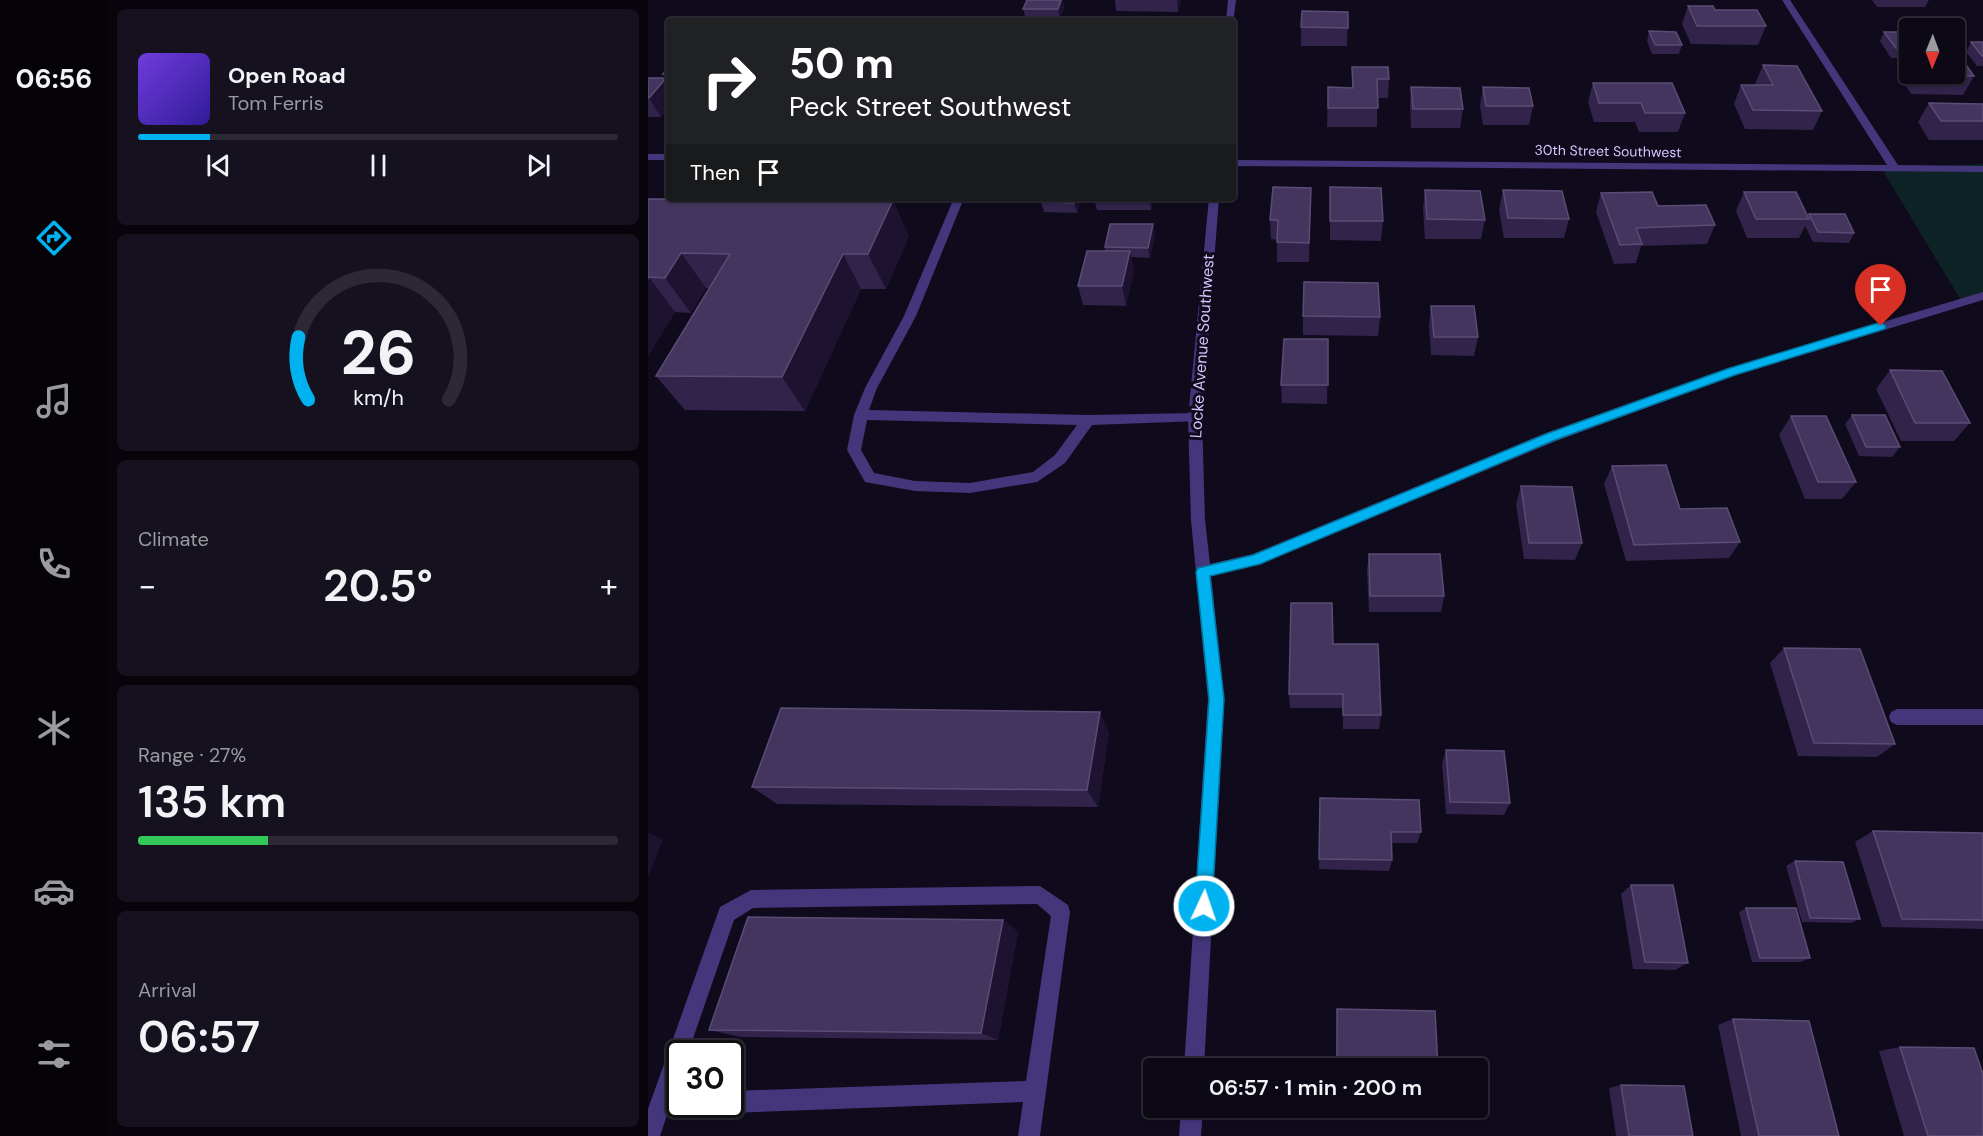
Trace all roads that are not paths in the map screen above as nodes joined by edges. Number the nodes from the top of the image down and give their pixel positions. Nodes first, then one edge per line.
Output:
1 (1232, 0) edge
2 (1786, 0) edge
3 (1230, 18) edge
4 (648, 157) edge
5 (666, 157) edge
6 (1236, 163) edge
7 (1895, 169) junction
8 (1983, 169) edge
9 (958, 201) edge
10 (1214, 201) edge
11 (1983, 296) edge
12 (861, 415) junction
13 (1195, 418) junction
14 (1088, 420) junction
15 (1203, 572) junction
16 (1897, 717) dead end
17 (1983, 717) edge
18 (689, 1040) edge
19 (1195, 1058) edge
20 (1035, 1091) junction
21 (744, 1101) edge
22 (666, 1110) edge
23 (1191, 1118) edge
24 (649, 1136) edge
25 (1029, 1136) edge
26 (1190, 1136) edge

1 - 3 street
2 - 7 street
4 - 5 street
6 - 7 street, 30th Street Southwest
7 - 8 street, 30th Street Southwest
9 - 12 street
10 - 13 street, Locke Avenue Southwest
11 - 15 street
12 - 14 street
12 - 14 street
13 - 14 street
13 - 15 street, Locke Avenue Southwest
15 - 19 street, Locke Avenue Southwest
16 - 17 street
18 - 20 street
20 - 21 street
20 - 25 street
22 - 24 street
23 - 26 street

